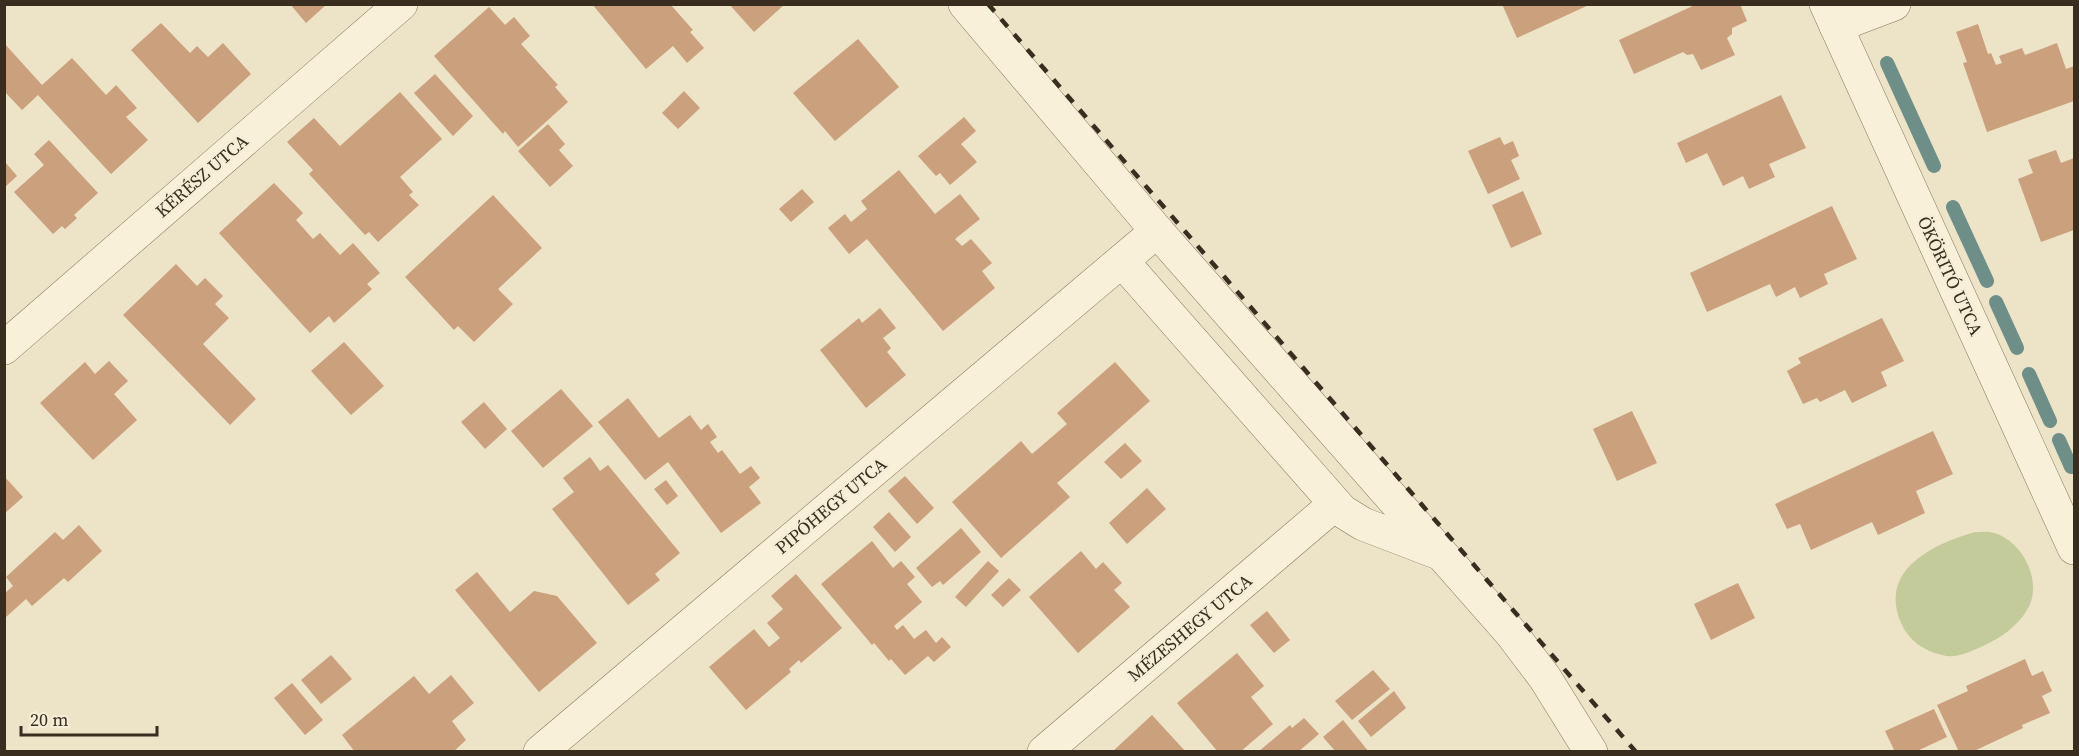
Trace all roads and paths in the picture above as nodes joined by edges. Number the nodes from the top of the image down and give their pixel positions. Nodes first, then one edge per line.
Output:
1 (400, 4) edge
2 (964, 4) edge
3 (1894, 4) edge
4 (1831, 15) edge
5 (1157, 231) junction
6 (1122, 261) junction
7 (4, 348) edge
8 (1335, 504) junction
9 (2074, 548) edge
10 (1443, 555) junction
11 (540, 752) edge
12 (1044, 752) edge
13 (1592, 752) edge

1 - 7 street, KÉRÉSZ UTCA
2 - 5 street
3 - 4 street
4 - 9 street, ÖKÖRITÓ UTCA
5 - 6 street, PIPÓHEGY UTCA
5 - 10 street
6 - 8 street
6 - 11 street, PIPÓHEGY UTCA
8 - 10 street
8 - 12 street, MÉZESHEGY UTCA
10 - 13 street

